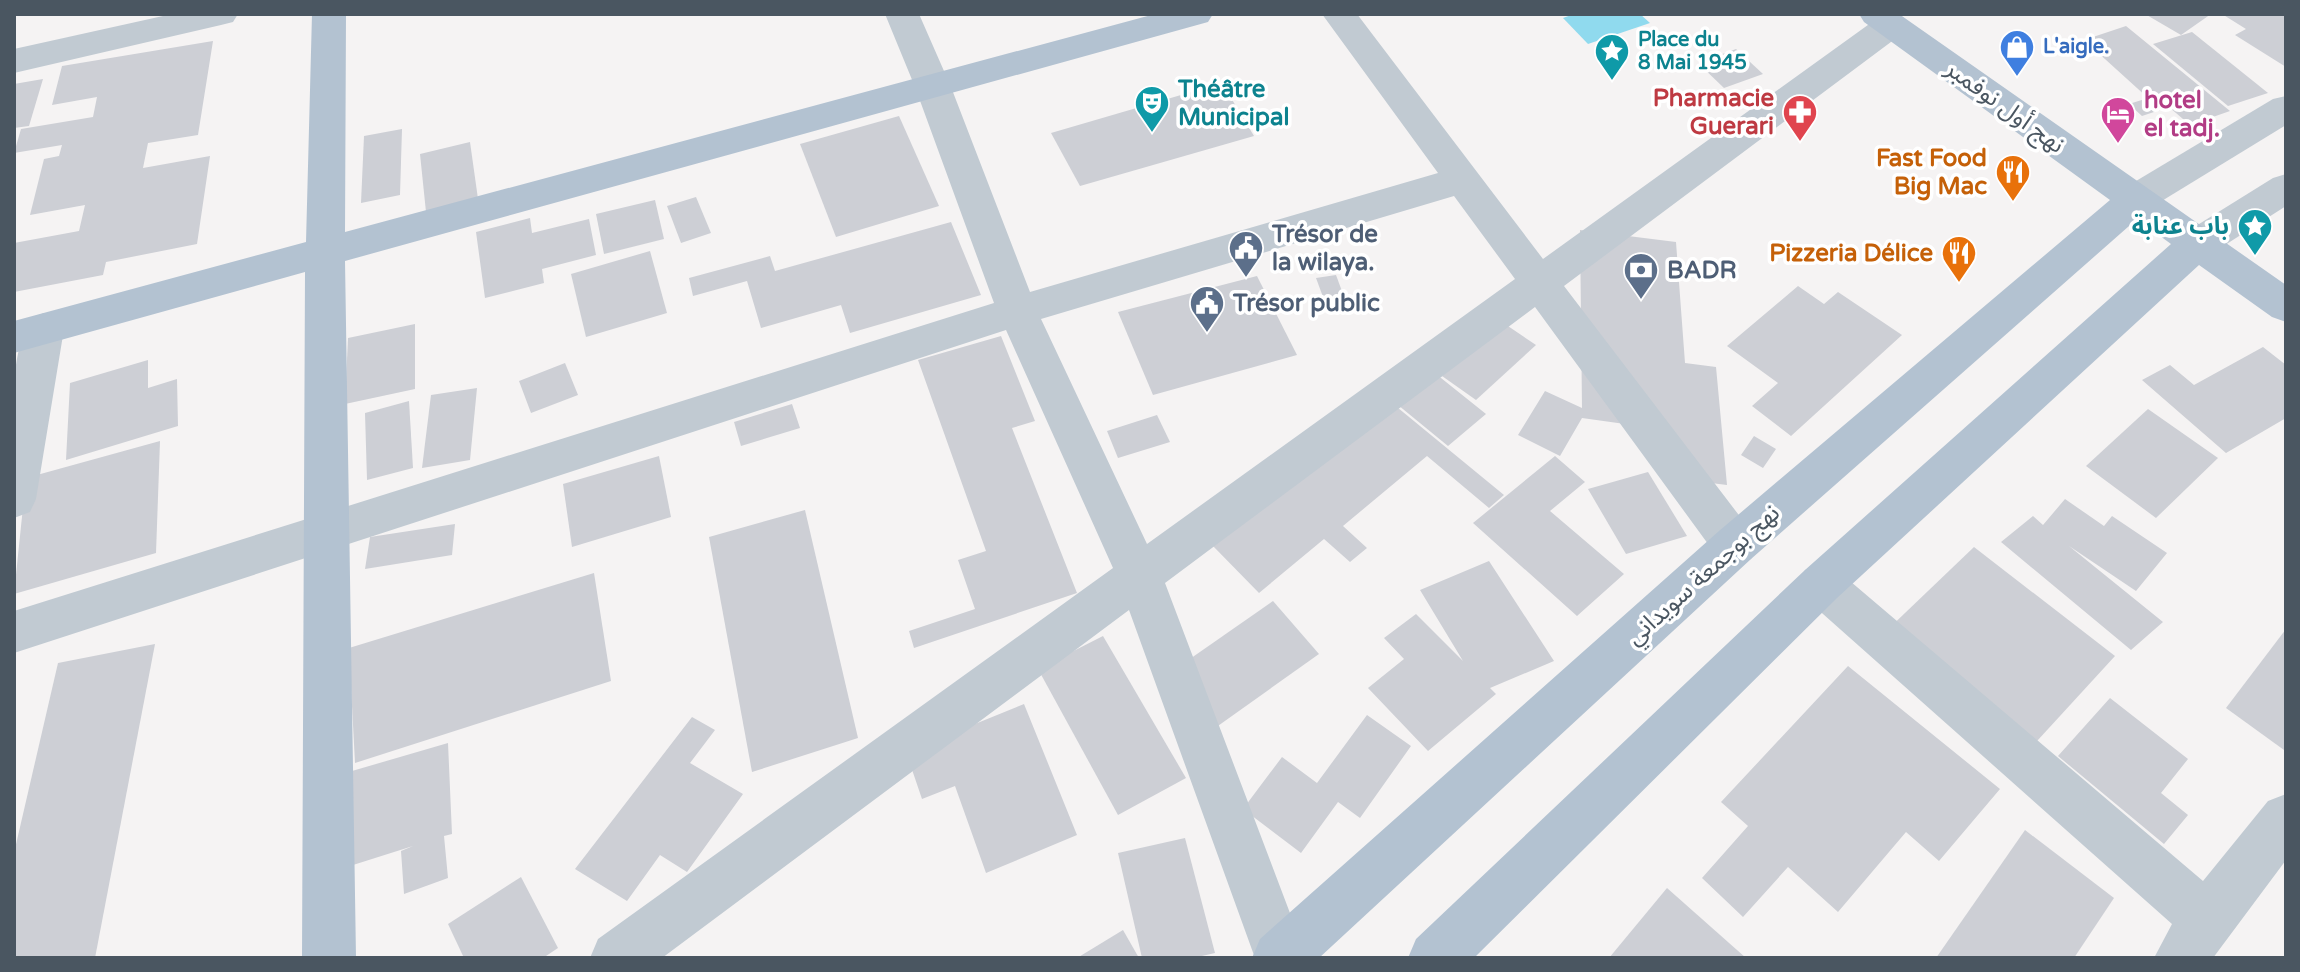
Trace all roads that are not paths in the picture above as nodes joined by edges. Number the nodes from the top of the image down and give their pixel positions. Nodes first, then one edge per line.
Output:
1 (221, 14) edge
2 (329, 14) edge
3 (902, 14) edge
4 (1196, 14) edge
5 (1339, 14) edge
6 (1884, 20) edge
7 (14, 61) edge
8 (933, 87) junction
9 (2286, 108) edge
10 (1461, 180) junction
11 (2286, 188) edge
12 (2134, 200) junction
13 (2197, 244) junction
14 (325, 254) junction
15 (1540, 283) junction
16 (2286, 306) edge
17 (1017, 311) junction
18 (29, 333) edge
19 (14, 499) edge
20 (328, 533) junction
21 (1735, 545) junction
22 (1140, 578) junction
23 (1821, 584) junction
24 (14, 632) edge
25 (2286, 819) edge
26 (2194, 938) edge
27 (1280, 957) edge
28 (329, 958) edge
29 (617, 958) edge
30 (1435, 958) edge

1 - 7 street
2 - 14 main road
3 - 8 street
4 - 8 main road
5 - 10 street
6 - 12 main road, نهج أول نوفمبر
6 - 15 street
8 - 14 main road
8 - 17 street
9 - 12 street
10 - 15 street
10 - 17 street
11 - 13 street
12 - 13 main road, نهج أول نوفمبر
12 - 21 main road, نهج بوجمعة سويداني
13 - 16 main road, نهج أول نوفمبر
13 - 23 main road
14 - 18 main road
14 - 20 main road
15 - 21 street
15 - 22 street
17 - 20 street
17 - 22 street
18 - 19 street
20 - 24 street
20 - 28 main road
21 - 27 main road, نهج بوجمعة سويداني
22 - 27 street
22 - 29 street
23 - 26 street
23 - 30 main road
25 - 26 street

